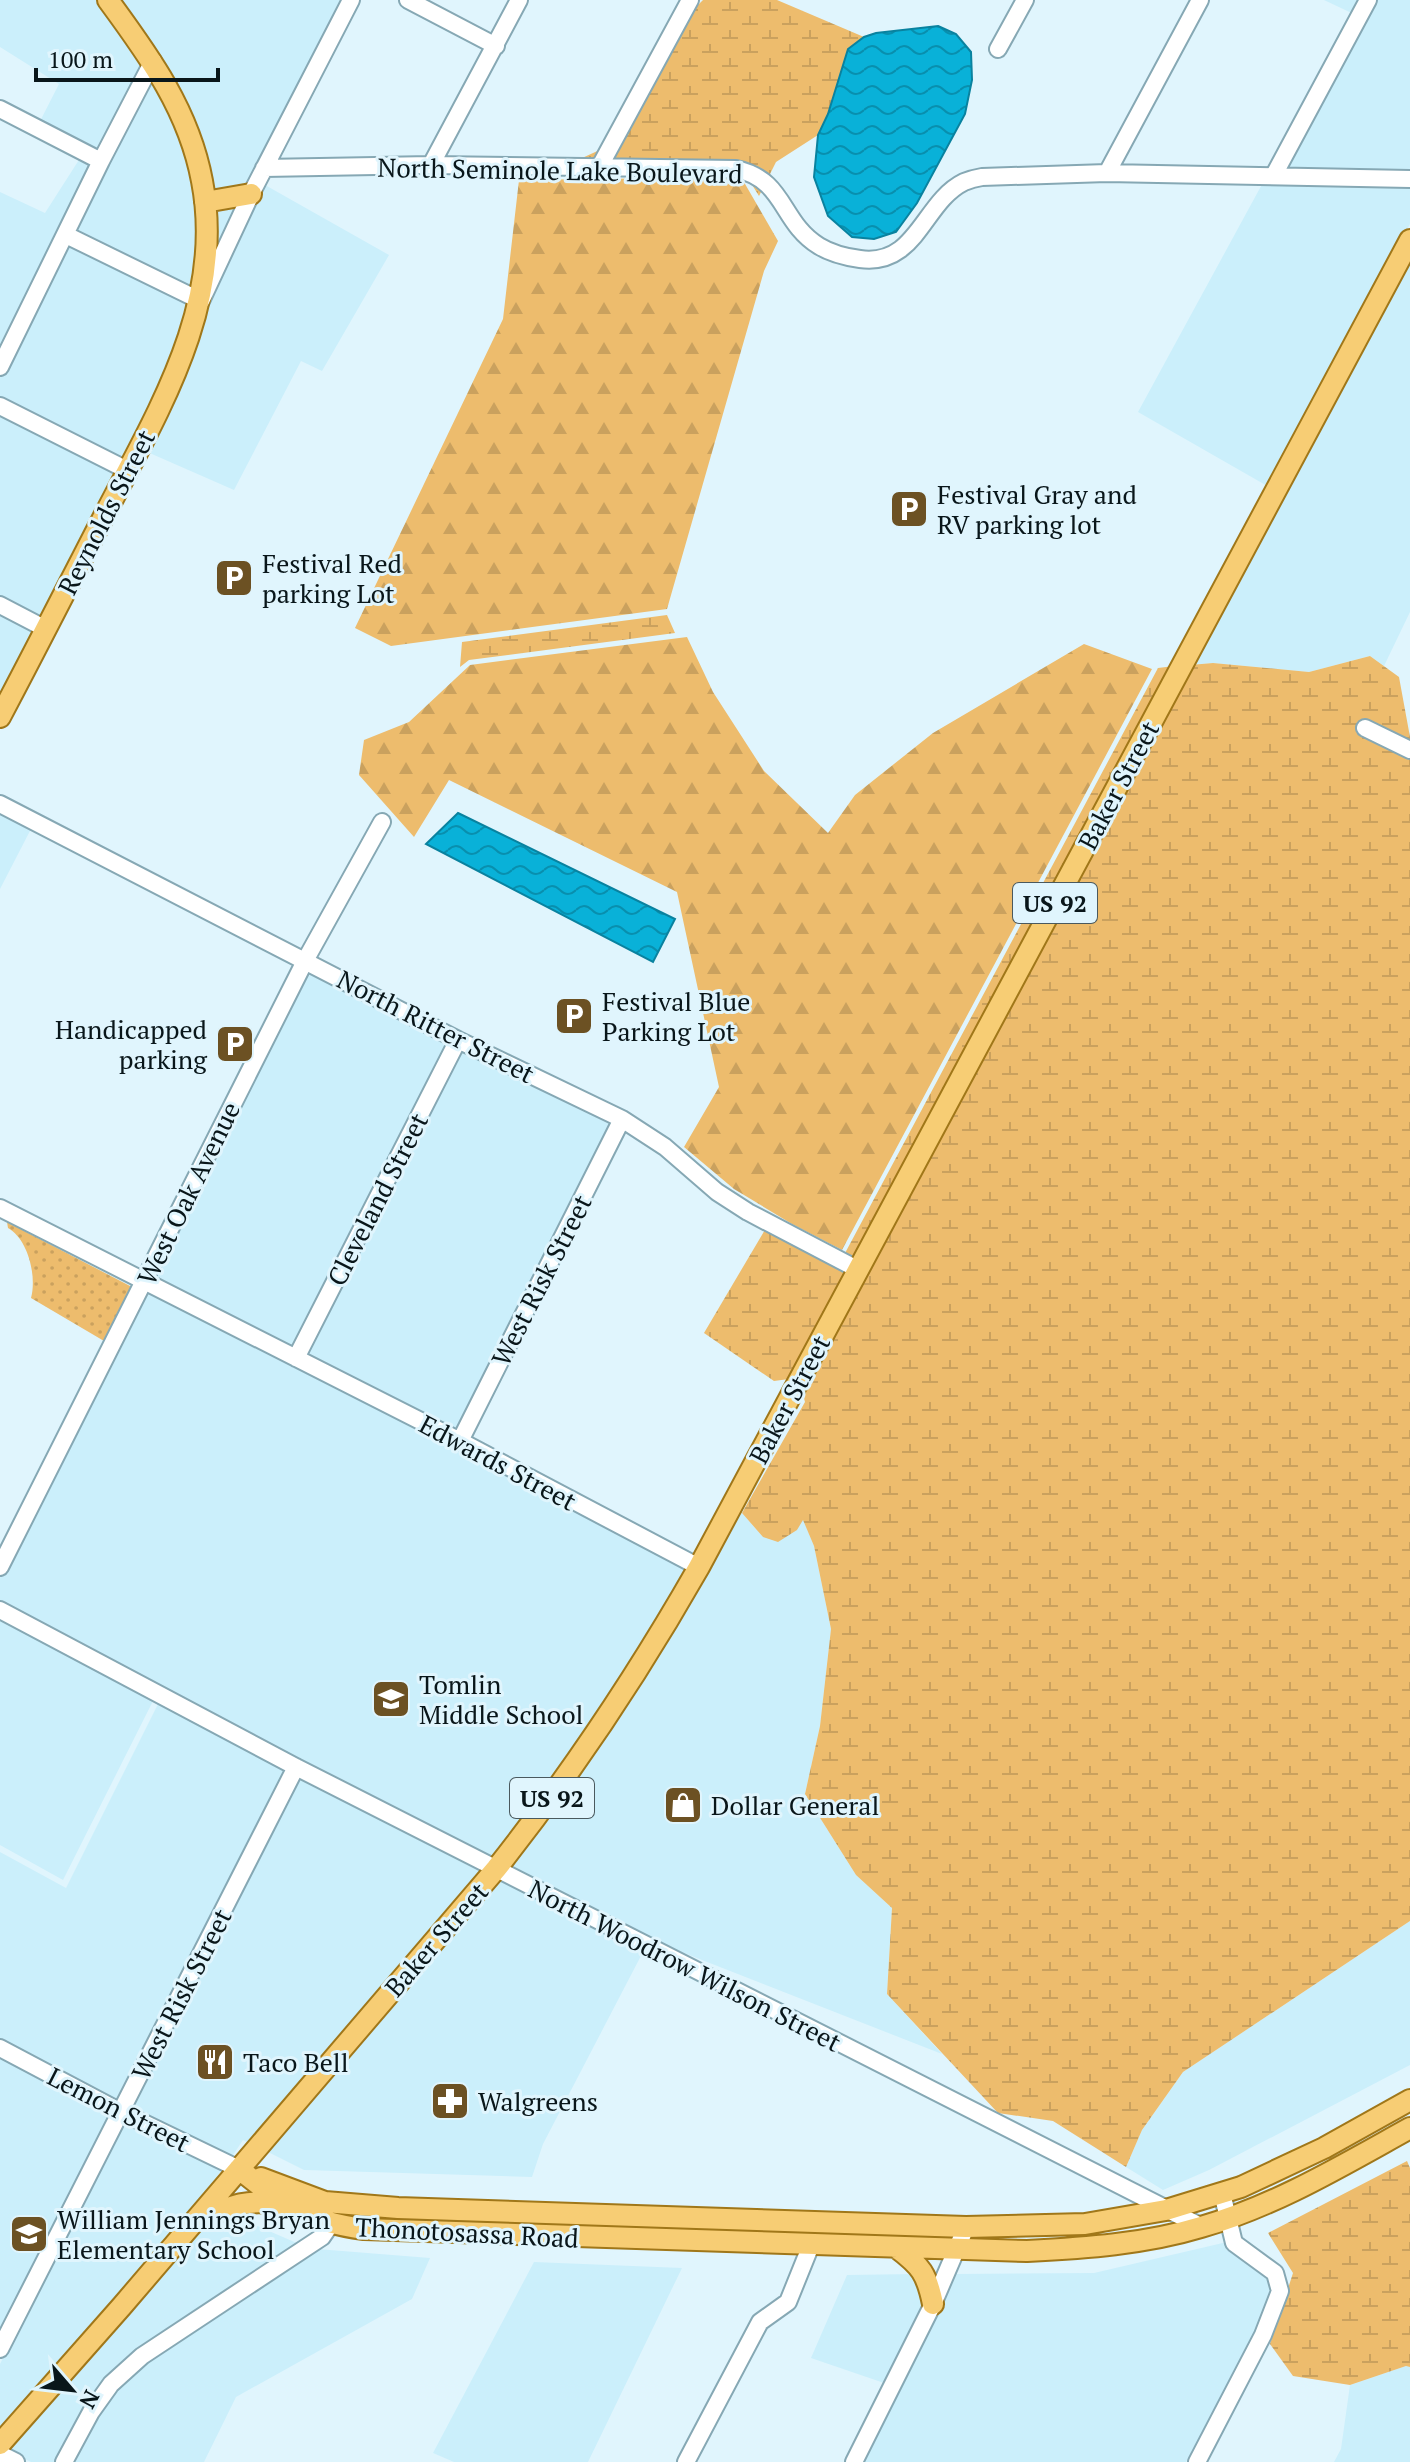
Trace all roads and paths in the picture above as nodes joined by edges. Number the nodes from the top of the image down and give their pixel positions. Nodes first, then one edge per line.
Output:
1 (108, 0) edge
2 (351, 0) edge
3 (408, 0) edge
4 (519, 0) edge
5 (690, 0) edge
6 (1025, 0) edge
7 (1200, 0) edge
8 (1368, 0) edge
9 (496, 46) junction
10 (998, 49) dead end
11 (153, 61) junction
12 (0, 109) edge
13 (101, 161) junction
14 (431, 165) junction
15 (600, 166) junction
16 (264, 168) junction
17 (1107, 173) junction
18 (1274, 175) junction
19 (1410, 179) edge
20 (251, 194) junction
21 (205, 202) junction
22 (66, 235) junction
23 (1410, 240) edge
24 (201, 301) junction
25 (0, 367) edge
26 (0, 406) edge
27 (127, 470) junction
28 (0, 605) edge
29 (46, 629) junction
30 (0, 717) edge
31 (1365, 728) dead end
32 (1410, 750) edge
33 (0, 804) edge
34 (382, 822) dead end
35 (306, 959) junction
36 (458, 1040) junction
37 (622, 1119) junction
38 (0, 1208) edge
39 (859, 1270) junction
40 (144, 1282) junction
41 (296, 1358) junction
42 (460, 1441) junction
43 (0, 1567) edge
44 (699, 1567) junction
45 (0, 1610) edge
46 (296, 1767) junction
47 (496, 1869) junction
48 (0, 2048) edge
49 (1410, 2100) edge
50 (121, 2112) junction
51 (1410, 2128) edge
52 (239, 2169) junction
53 (1222, 2193) junction
54 (310, 2199) junction
55 (284, 2205) junction
56 (377, 2206) junction
57 (1166, 2210) junction
58 (1229, 2217) junction
59 (192, 2223) junction
60 (331, 2224) junction
61 (966, 2227) junction
62 (1202, 2227) junction
63 (811, 2245) junction
64 (897, 2248) junction
65 (958, 2250) junction
66 (933, 2304) junction
67 (0, 2349) edge
68 (0, 2444) edge
69 (0, 2454) edge
70 (16, 2462) edge
71 (64, 2462) edge
72 (686, 2462) edge
73 (854, 2462) edge
74 (1197, 2462) edge

1 - 11 main road, Reynolds Street
2 - 16 street, Reynolds Street
3 - 9 street
4 - 9 street
5 - 15 street
6 - 10 street
7 - 17 street
8 - 18 street
9 - 14 street
11 - 13 street
11 - 21 main road, Reynolds Street
12 - 13 street
13 - 22 street
14 - 15 street, North Seminole Lake Boulevard
14 - 16 street, North Seminole Lake Boulevard
15 - 17 street, North Seminole Lake Boulevard
16 - 20 street, Reynolds Street
17 - 18 street, North Seminole Lake Boulevard
18 - 19 street, North Seminole Lake Boulevard
20 - 21 main road
20 - 24 street, Reynolds Street
21 - 24 main road, Reynolds Street
22 - 24 street
22 - 25 street
23 - 39 main road, Baker Street / US 92
24 - 27 main road, Reynolds Street
26 - 27 street
27 - 29 main road, Reynolds Street
28 - 29 street
29 - 30 main road, Reynolds Street
31 - 32 street
33 - 35 street, North Ritter Street
34 - 35 street, West Oak Avenue
35 - 36 street, North Ritter Street
35 - 40 street, West Oak Avenue
36 - 37 street, North Ritter Street
36 - 41 street, Cleveland Street
37 - 39 street, North Ritter Street
37 - 42 street, West Risk Street
38 - 40 street, Edwards Street
39 - 44 main road, Baker Street / US 92
40 - 41 street, Edwards Street
40 - 43 street, West Oak Avenue
41 - 42 street, Edwards Street
42 - 44 street, Edwards Street
44 - 47 main road, Baker Street / US 92
45 - 46 street, North Woodrow Wilson Street
46 - 47 street, North Woodrow Wilson Street
46 - 50 street, West Risk Street
47 - 52 main road, Baker Street / US 92
47 - 57 street, North Woodrow Wilson Street
48 - 50 street, Lemon Street
49 - 53 main road, Thonotosassa Road
50 - 52 street, Lemon Street
50 - 67 street, West Risk Street
51 - 58 main road, Thonotosassa Road
52 - 54 main road, Thonotosassa Road
52 - 55 main road, Thonotosassa Road
52 - 59 main road, Baker Street / US 92
53 - 57 main road, Thonotosassa Road
53 - 58 street
54 - 56 main road, Thonotosassa Road
54 - 60 main road
55 - 59 main road
55 - 60 main road, Thonotosassa Road
56 - 60 main road
56 - 61 main road, Thonotosassa Road
57 - 61 main road, Thonotosassa Road
57 - 62 street, North Woodrow Wilson Street
58 - 62 main road, Thonotosassa Road
58 - 74 street
59 - 68 main road, Baker Street / US 92
60 - 63 main road, Thonotosassa Road
60 - 71 street
61 - 65 street
62 - 65 main road, Thonotosassa Road
63 - 64 main road, Thonotosassa Road
63 - 72 street
64 - 65 main road, Thonotosassa Road
64 - 66 main road
65 - 66 street
66 - 73 street
69 - 70 street

